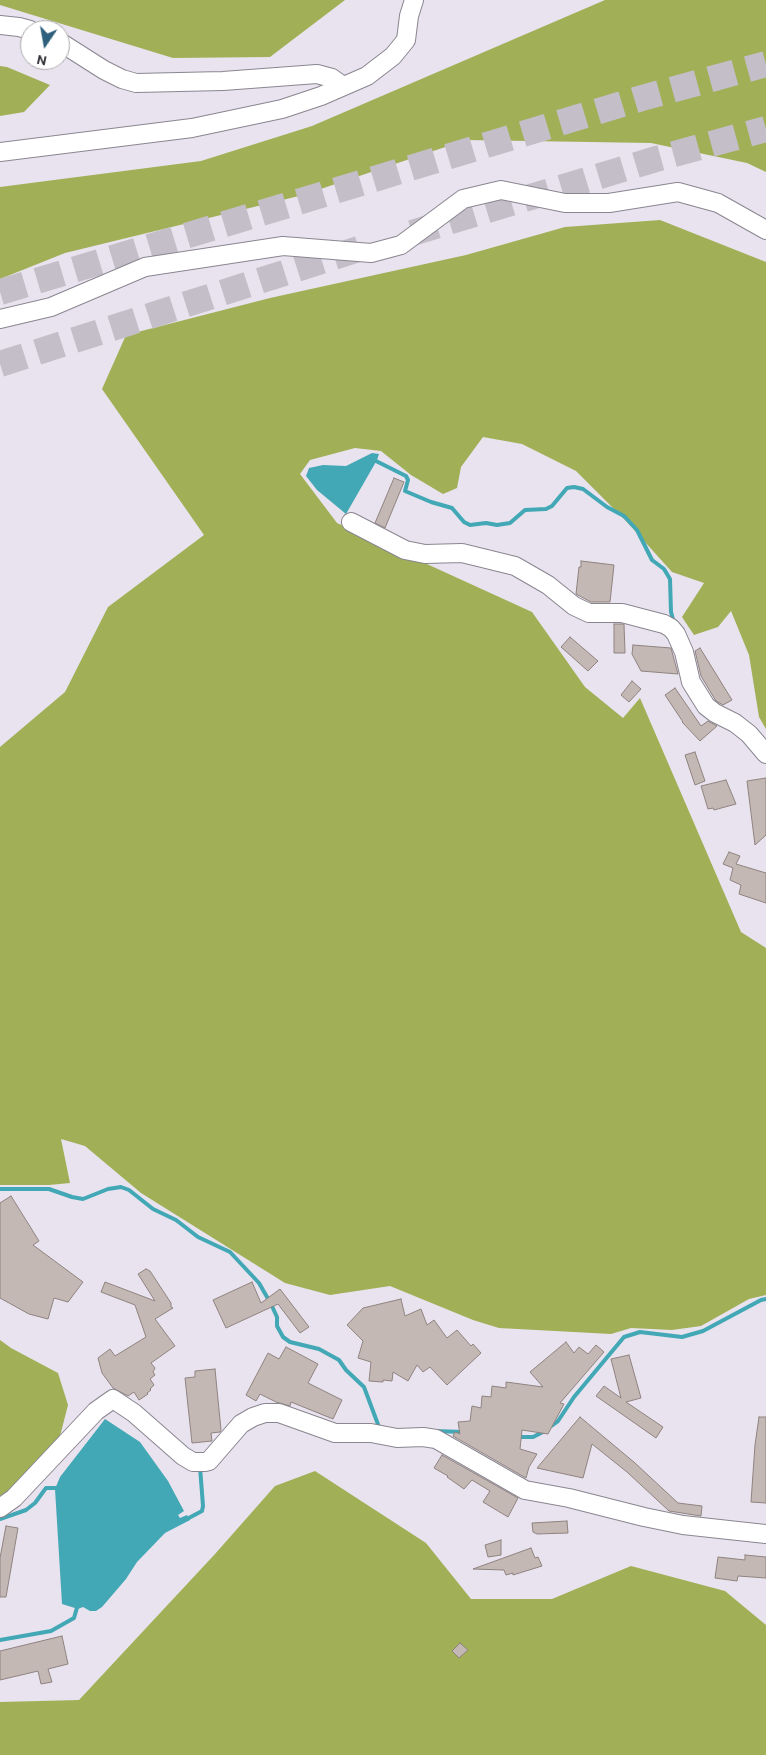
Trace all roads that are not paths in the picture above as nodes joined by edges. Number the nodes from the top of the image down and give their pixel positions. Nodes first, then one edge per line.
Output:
1 (414, 0) edge
2 (0, 25) edge
3 (20, 27) edge
4 (70, 48) edge
5 (343, 86) junction
6 (0, 152) edge
7 (766, 230) edge
8 (0, 319) edge
9 (351, 522) dead end
10 (766, 754) edge
11 (0, 1508) edge
12 (766, 1534) edge

1 - 5 street
2 - 3 street
4 - 5 street
5 - 6 street
7 - 8 street
9 - 10 street
11 - 12 street

